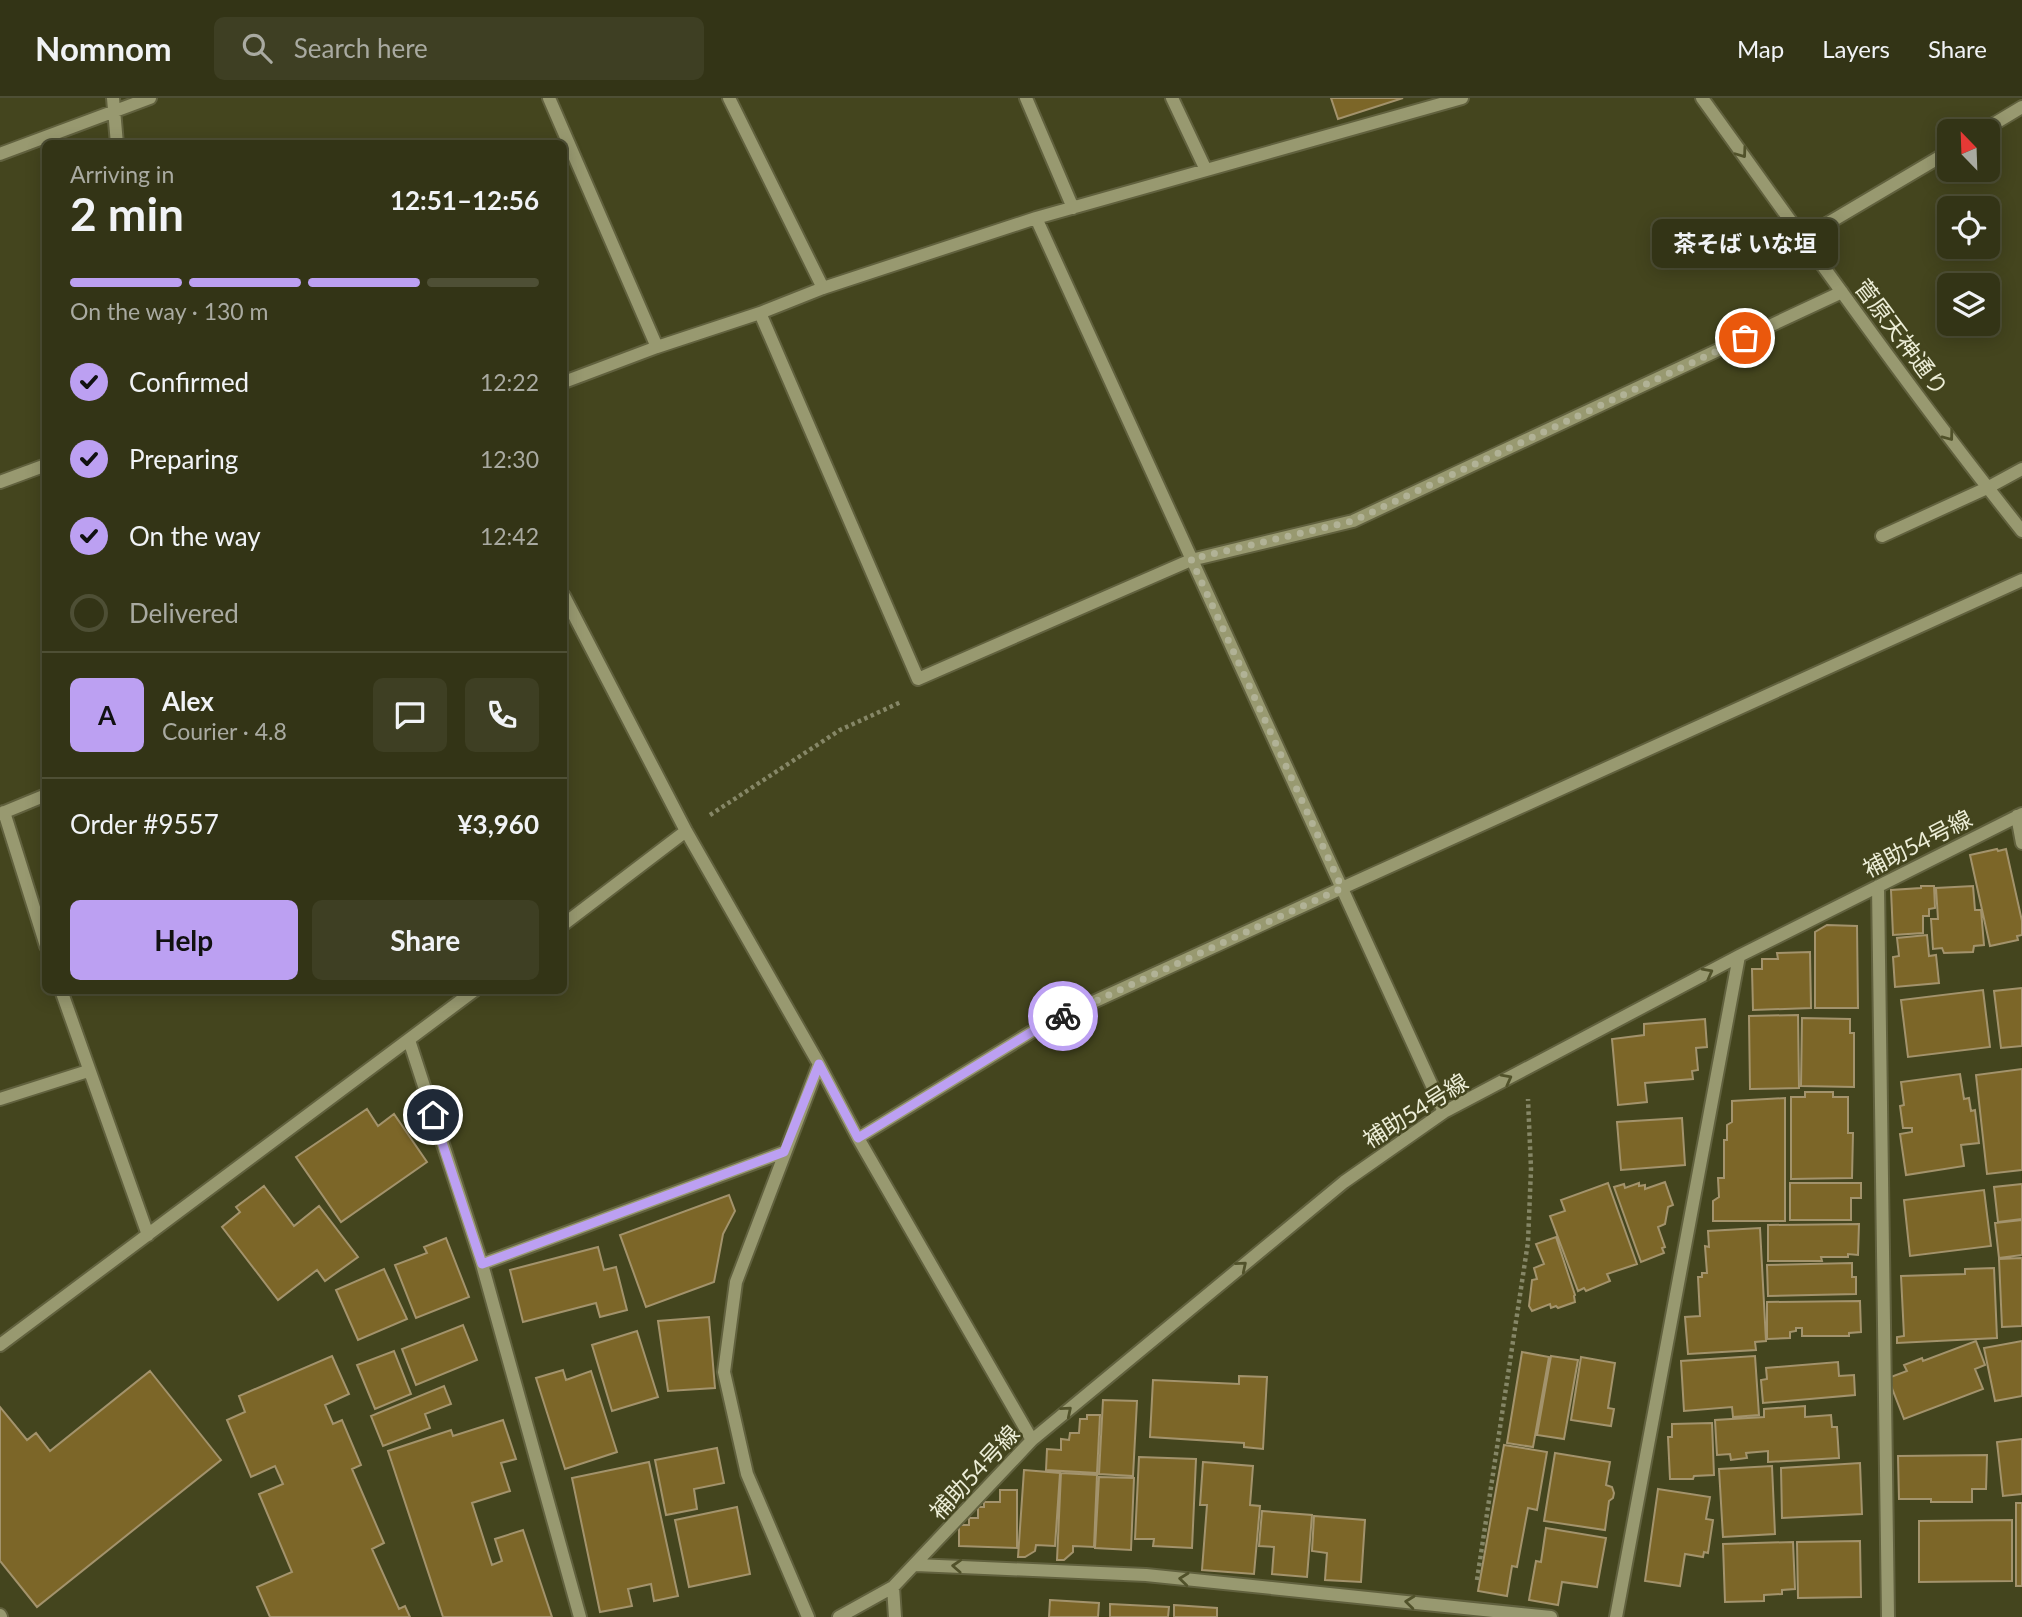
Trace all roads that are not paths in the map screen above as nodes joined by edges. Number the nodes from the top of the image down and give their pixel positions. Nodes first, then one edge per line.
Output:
1 (150, 98) edge
2 (549, 98) edge
3 (729, 98) edge
4 (1026, 98) edge
5 (1172, 98) edge
6 (1462, 98) edge
7 (1702, 98) edge
8 (113, 105) edge
9 (2022, 107) edge
10 (2000, 120) edge
11 (117, 140) edge
12 (0, 154) edge
13 (1937, 158) edge
14 (1206, 170) junction
15 (1073, 208) junction
16 (1036, 218) junction
17 (1803, 238) junction
18 (823, 288) junction
19 (1842, 292) junction
20 (760, 313) junction
21 (657, 347) junction
22 (567, 381) edge
23 (42, 466) edge
24 (2022, 469) edge
25 (0, 482) edge
26 (1987, 488) junction
27 (2022, 531) edge
28 (1882, 536) dead end
29 (1191, 559) junction
30 (2022, 580) edge
31 (567, 602) edge
32 (42, 796) edge
33 (2, 813) edge
34 (2019, 815) edge
35 (686, 831) junction
36 (2022, 843) edge
37 (1878, 886) junction
38 (1342, 888) junction
39 (567, 922) edge
40 (42, 935) edge
41 (1739, 956) junction
42 (62, 994) edge
43 (470, 994) edge
44 (409, 1040) junction
45 (819, 1064) junction
46 (88, 1071) junction
47 (0, 1099) edge
48 (1444, 1112) junction
49 (858, 1138) junction
50 (784, 1152) junction
51 (148, 1235) junction
52 (482, 1264) junction
53 (0, 1345) edge
54 (1032, 1440) junction
55 (916, 1564) junction
56 (893, 1587) junction
57 (580, 1617) edge
58 (808, 1617) edge
59 (839, 1617) edge
60 (895, 1617) edge
61 (1551, 1617) edge
62 (1616, 1617) edge
63 (1888, 1617) edge

1 - 8 street
2 - 21 street
3 - 18 street
4 - 15 street
5 - 14 street
6 - 14 street
7 -> 17 street, 菅原天神通り
8 - 11 street
8 - 12 street
9 - 10 street
13 - 17 street
14 - 15 street
15 - 16 street
16 - 18 street
16 - 29 street
17 - 19 street, 菅原天神通り
18 - 20 street
19 -> 26 street, 菅原天神通り
19 - 29 street
20 - 21 street
20 - 29 street
21 - 22 street
23 - 25 street
24 - 26 street
26 - 27 street, 菅原天神通り
26 - 28 street
29 - 38 street
30 - 38 street
31 - 35 street
32 - 33 street
33 - 40 street
34 - 36 street
34 - 37 street, 補助54号線
35 - 39 street
35 - 45 street
37 - 41 street, 補助54号線
37 - 63 street
38 - 48 street
38 - 49 street
48 -> 41 street, 補助54号線
41 - 62 street
42 - 46 street
43 - 44 street
44 - 51 street
44 - 52 street
45 - 49 street
45 - 50 street
46 - 47 street
46 - 51 street
54 -> 48 street, 補助54号線
49 - 54 street
50 - 52 street
50 - 58 street
51 - 53 street
52 - 57 street
54 - 55 street, 補助54号線
55 - 56 street, 補助54号線
61 -> 55 street
56 - 59 street, 補助54号線
56 - 60 street

